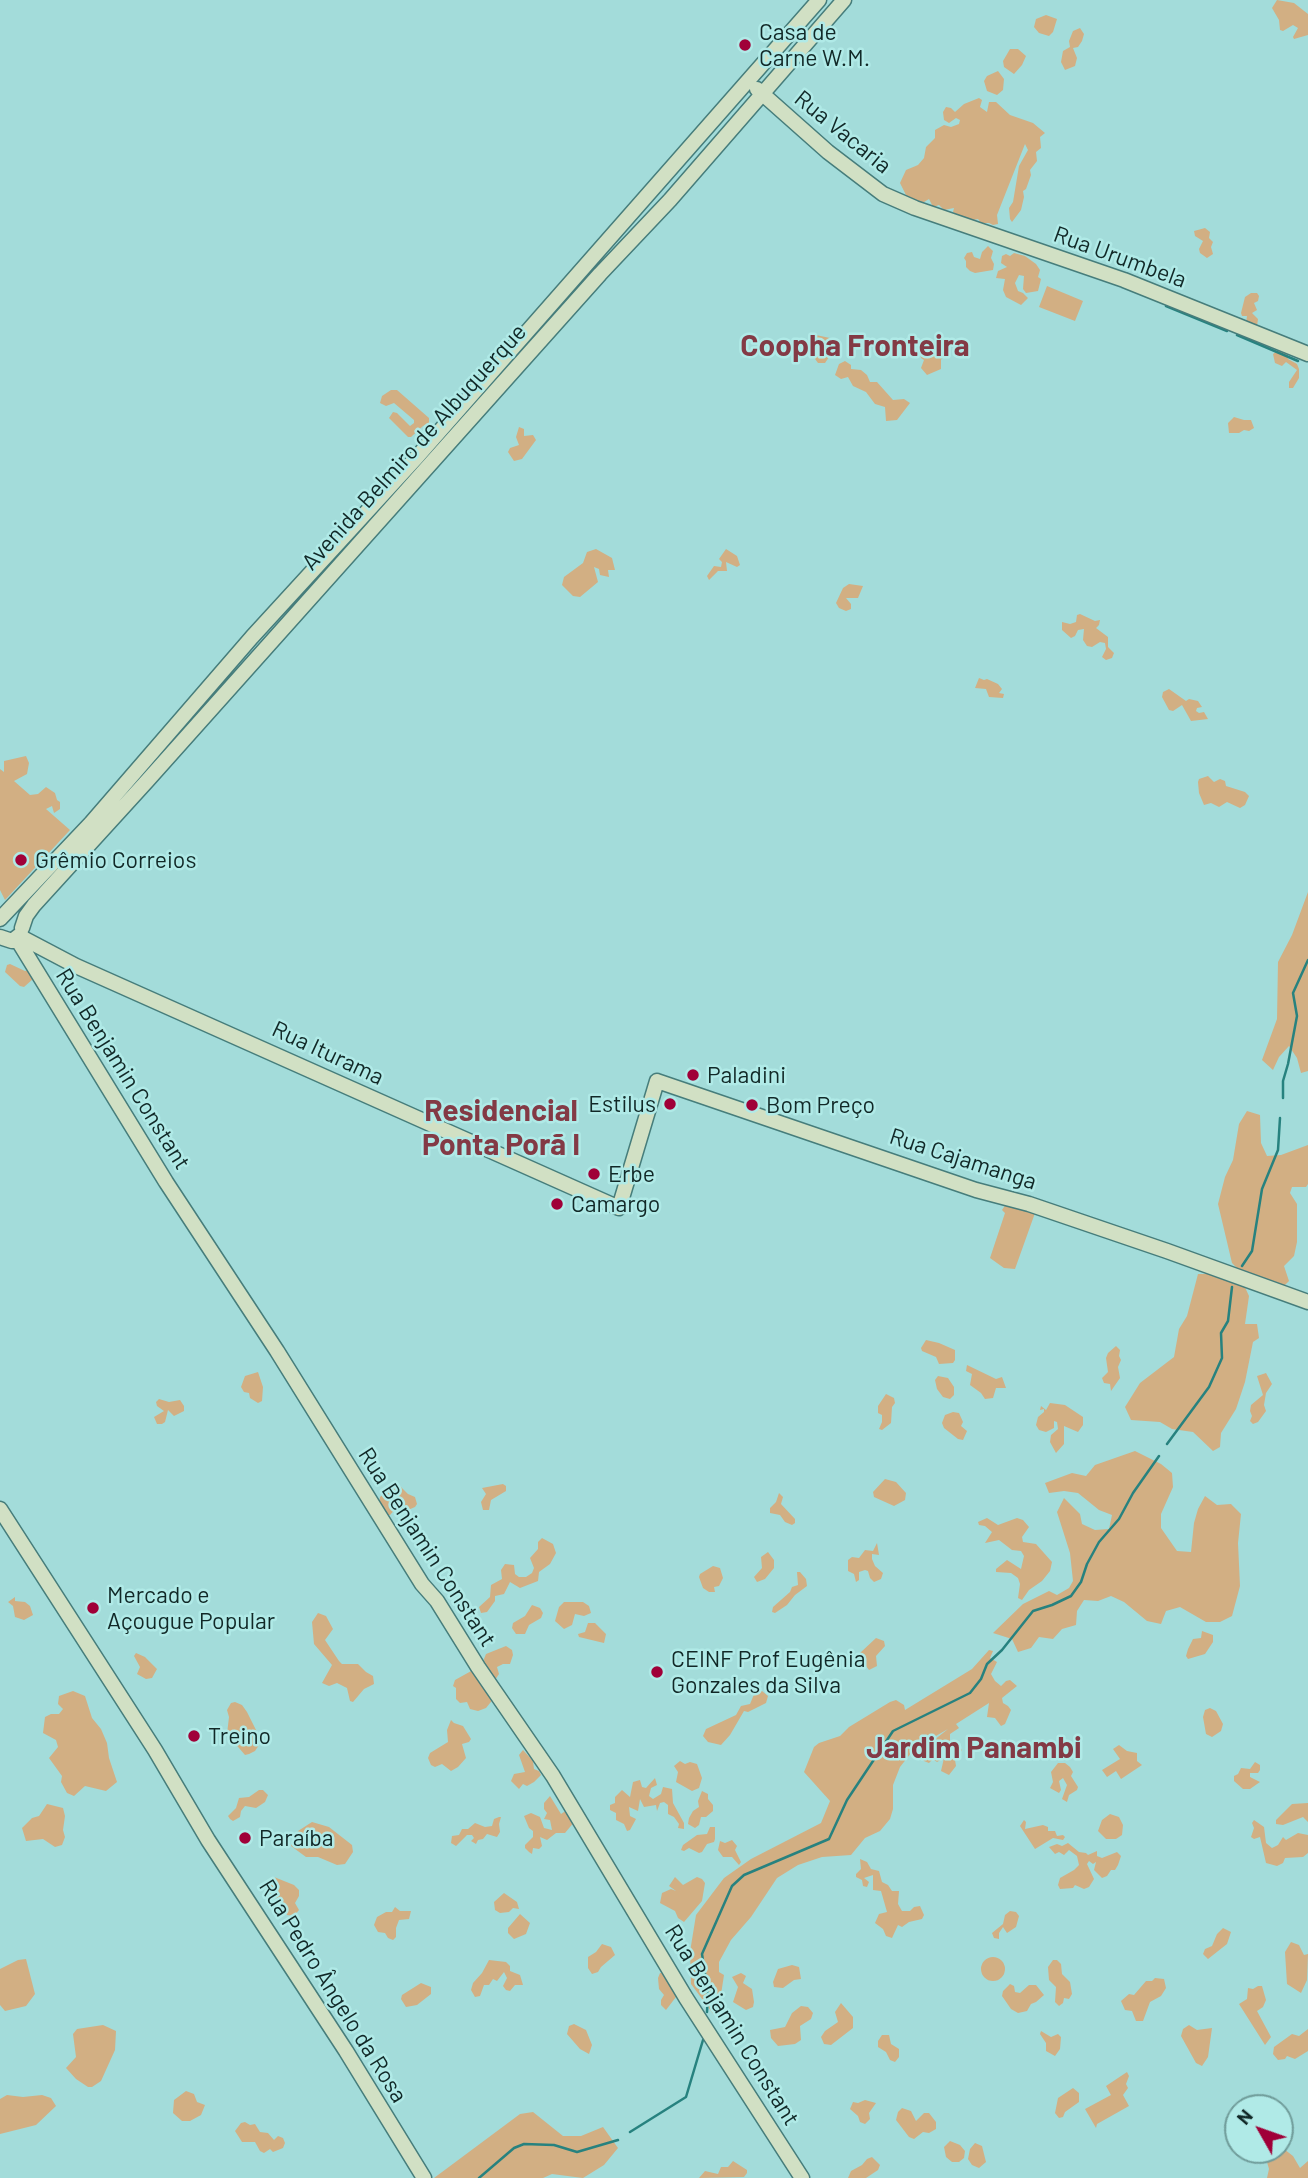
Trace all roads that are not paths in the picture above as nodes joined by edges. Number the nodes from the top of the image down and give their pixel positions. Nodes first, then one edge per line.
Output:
1 (819, 0) edge
2 (844, 0) edge
3 (748, 82) junction
4 (762, 94) junction
5 (915, 208) joint
6 (1308, 354) edge
7 (1, 917) edge
8 (10, 936) edge
9 (657, 1081) joint
10 (1308, 1302) edge
11 (0, 1509) edge
12 (424, 2178) edge
13 (802, 2178) edge

1 - 3 main road, Avenida Belmiro de Albuquerque
2 - 4 main road, Avenida Belmiro de Albuquerque
3 - 4 main road, Rua Vacaria
3 - 7 main road, Avenida Belmiro de Albuquerque
4 - 5 main road, Rua Vacaria
4 - 8 main road, Avenida Belmiro de Albuquerque
5 - 6 main road, Rua Urumbela
7 - 8 main road, Rua Iturama
8 - 9 main road, Rua Iturama
8 - 13 main road, Rua Benjamin Constant
9 - 10 main road, Rua Cajamanga
11 - 12 main road, Rua Pedro Ângelo da Rosa

